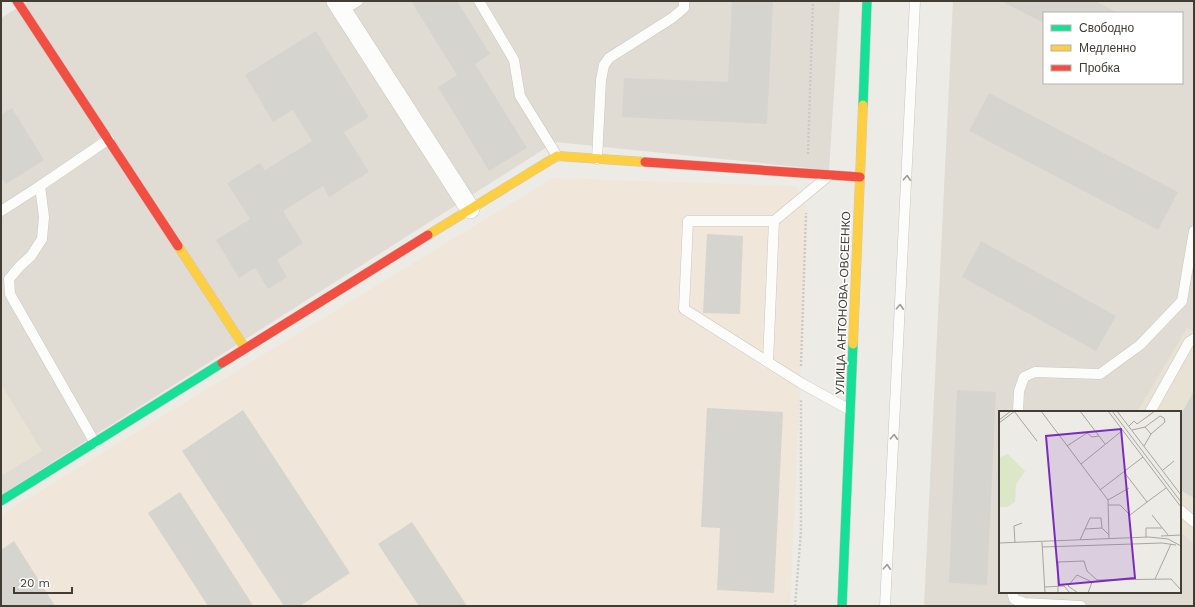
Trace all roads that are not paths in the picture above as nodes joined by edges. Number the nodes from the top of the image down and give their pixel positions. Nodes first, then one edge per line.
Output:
1 (17, 1) edge
2 (479, 1) edge
3 (684, 1) edge
4 (867, 1) edge
5 (916, 1) edge
6 (346, 4) edge
7 (109, 139) junction
8 (556, 156) junction
9 (597, 159) junction
10 (830, 174) junction
11 (860, 177) junction
12 (40, 186) junction
13 (470, 209) junction
14 (1, 211) edge
15 (774, 221) junction
16 (1194, 231) edge
17 (1194, 339) edge
18 (245, 348) junction
19 (768, 362) junction
20 (850, 410) junction
21 (1018, 411) edge
22 (1151, 411) edge
23 (95, 443) junction
24 (1, 501) edge
25 (1181, 511) edge
26 (1194, 522) edge
27 (1012, 593) edge
28 (842, 606) edge
29 (885, 606) edge
30 (1081, 606) edge

1 - 7 street
2 - 8 lane
3 - 9 lane
4 - 11 street, УЛИЦА АНТОНОВА-ОВСЕЕНКО
29 -> 5 lane
6 - 13 street
7 - 12 lane
7 - 18 street
8 - 9 street
8 - 13 street
9 - 10 street
10 - 11 street
10 - 15 lane
11 - 20 street, УЛИЦА АНТОНОВА-ОВСЕЕНКО
12 - 14 lane
12 - 23 lane
13 - 18 street
15 - 19 lane
15 - 19 lane
16 - 21 lane
17 - 22 lane
18 - 23 street
19 - 20 lane
20 - 28 street, УЛИЦА АНТОНОВА-ОВСЕЕНКО
23 - 24 street
25 - 26 lane
27 - 30 lane

